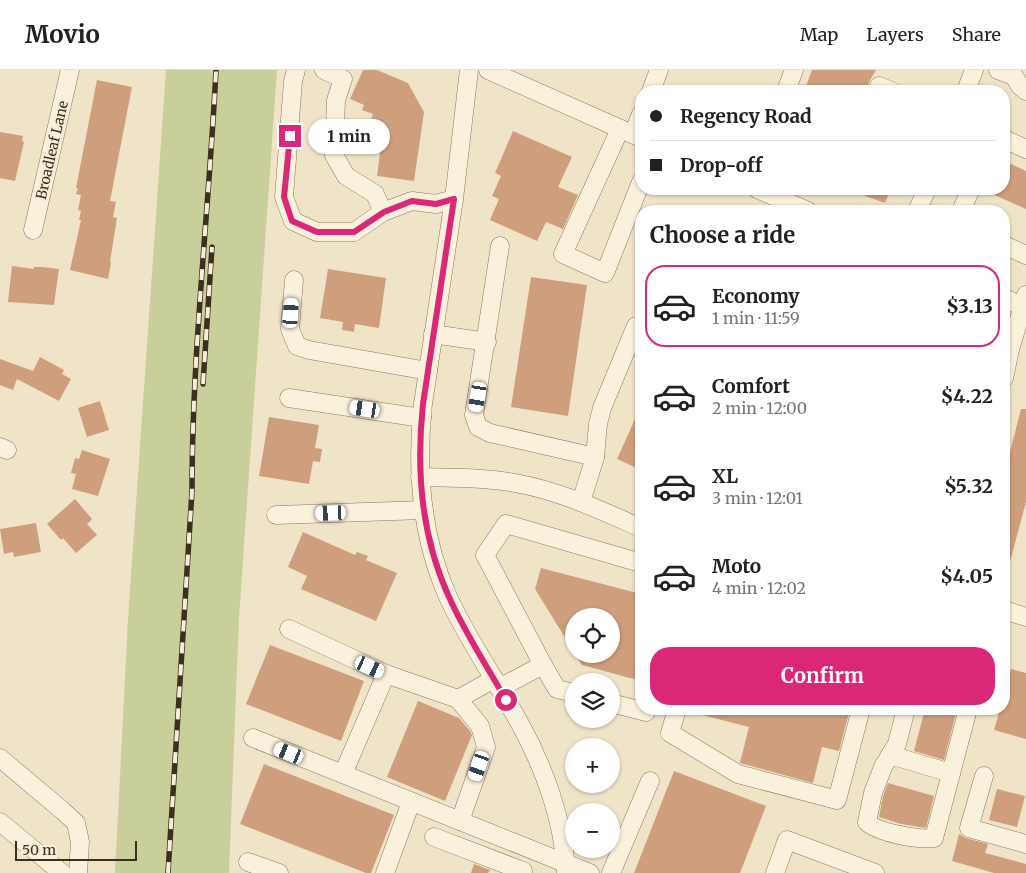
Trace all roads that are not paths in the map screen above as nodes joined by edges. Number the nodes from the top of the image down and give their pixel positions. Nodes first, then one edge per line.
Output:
1 (70, 70) edge
2 (296, 70) edge
3 (324, 70) edge
4 (469, 70) edge
5 (488, 70) edge
6 (659, 70) edge
7 (794, 70) edge
8 (974, 70) edge
9 (1009, 72) edge
10 (656, 85) edge
11 (788, 85) edge
12 (968, 85) edge
13 (1026, 90) edge
14 (631, 134) edge
15 (1010, 142) edge
16 (1026, 149) edge
17 (636, 195) edge
18 (771, 195) edge
19 (454, 199) junction
20 (794, 205) edge
21 (384, 212) junction
22 (33, 230) dead end
23 (500, 246) dead end
24 (1010, 248) edge
25 (1026, 255) edge
26 (294, 280) dead end
27 (1010, 299) edge
28 (1025, 303) edge
29 (635, 328) edge
30 (433, 334) junction
31 (487, 342) junction
32 (1010, 350) edge
33 (428, 372) junction
34 (289, 398) dead end
35 (422, 418) junction
36 (595, 457) junction
37 (420, 477) junction
38 (582, 502) junction
39 (424, 510) junction
40 (276, 515) dead end
41 (635, 525) edge
42 (635, 561) edge
43 (1010, 612) edge
44 (1026, 617) edge
45 (289, 629) dead end
46 (543, 666) junction
47 (386, 674) junction
48 (497, 683) junction
49 (565, 690) edge
50 (458, 699) junction
51 (620, 705) edge
52 (635, 709) edge
53 (675, 715) edge
54 (859, 715) edge
55 (904, 715) edge
56 (966, 715) edge
57 (253, 738) dead end
58 (890, 755) junction
59 (0, 758) edge
60 (951, 772) junction
61 (343, 774) junction
62 (984, 776) dead end
63 (650, 781) dead end
64 (411, 802) junction
65 (460, 821) junction
66 (0, 822) edge
67 (434, 838) dead end
68 (1026, 844) edge
69 (528, 849) junction
70 (248, 862) dead end
71 (566, 868) edge
72 (523, 872) edge
73 (62, 873) edge
74 (78, 873) edge
75 (279, 873) edge
76 (385, 873) edge
77 (590, 873) edge
78 (611, 873) edge
79 (775, 873) edge
80 (875, 873) edge

1 - 22 street, Broadleaf Lane
2 - 21 street
3 - 21 street
4 - 19 street
5 - 14 street
6 - 10 street
7 - 11 street
8 - 12 street
9 - 13 street
14 - 17 street
15 - 16 street
18 - 20 street
19 - 21 street
19 - 30 street
23 - 31 street
24 - 25 street
26 - 33 street
27 - 28 street
28 - 32 street
29 - 36 street
30 - 31 street
30 - 33 street
31 - 36 street
33 - 35 street
34 - 35 street
35 - 37 street
36 - 38 street
37 - 38 street
37 - 39 street
38 - 41 street
39 - 40 street
39 - 48 street
42 - 46 street
43 - 44 street
45 - 47 street
46 - 48 street
46 - 49 street
47 - 50 street
47 - 61 street
48 - 50 street
48 - 71 street
50 - 65 street
51 - 52 street
53 - 54 street
55 - 58 street
56 - 60 street
57 - 61 street
58 - 60 street
58 - 60 street
59 - 74 street
61 - 64 street
62 - 68 street
63 - 78 street
64 - 65 street
64 - 76 street
65 - 69 street
66 - 73 street
67 - 72 street
69 - 71 street
69 - 72 street
70 - 75 street
71 - 77 street
79 - 80 street

